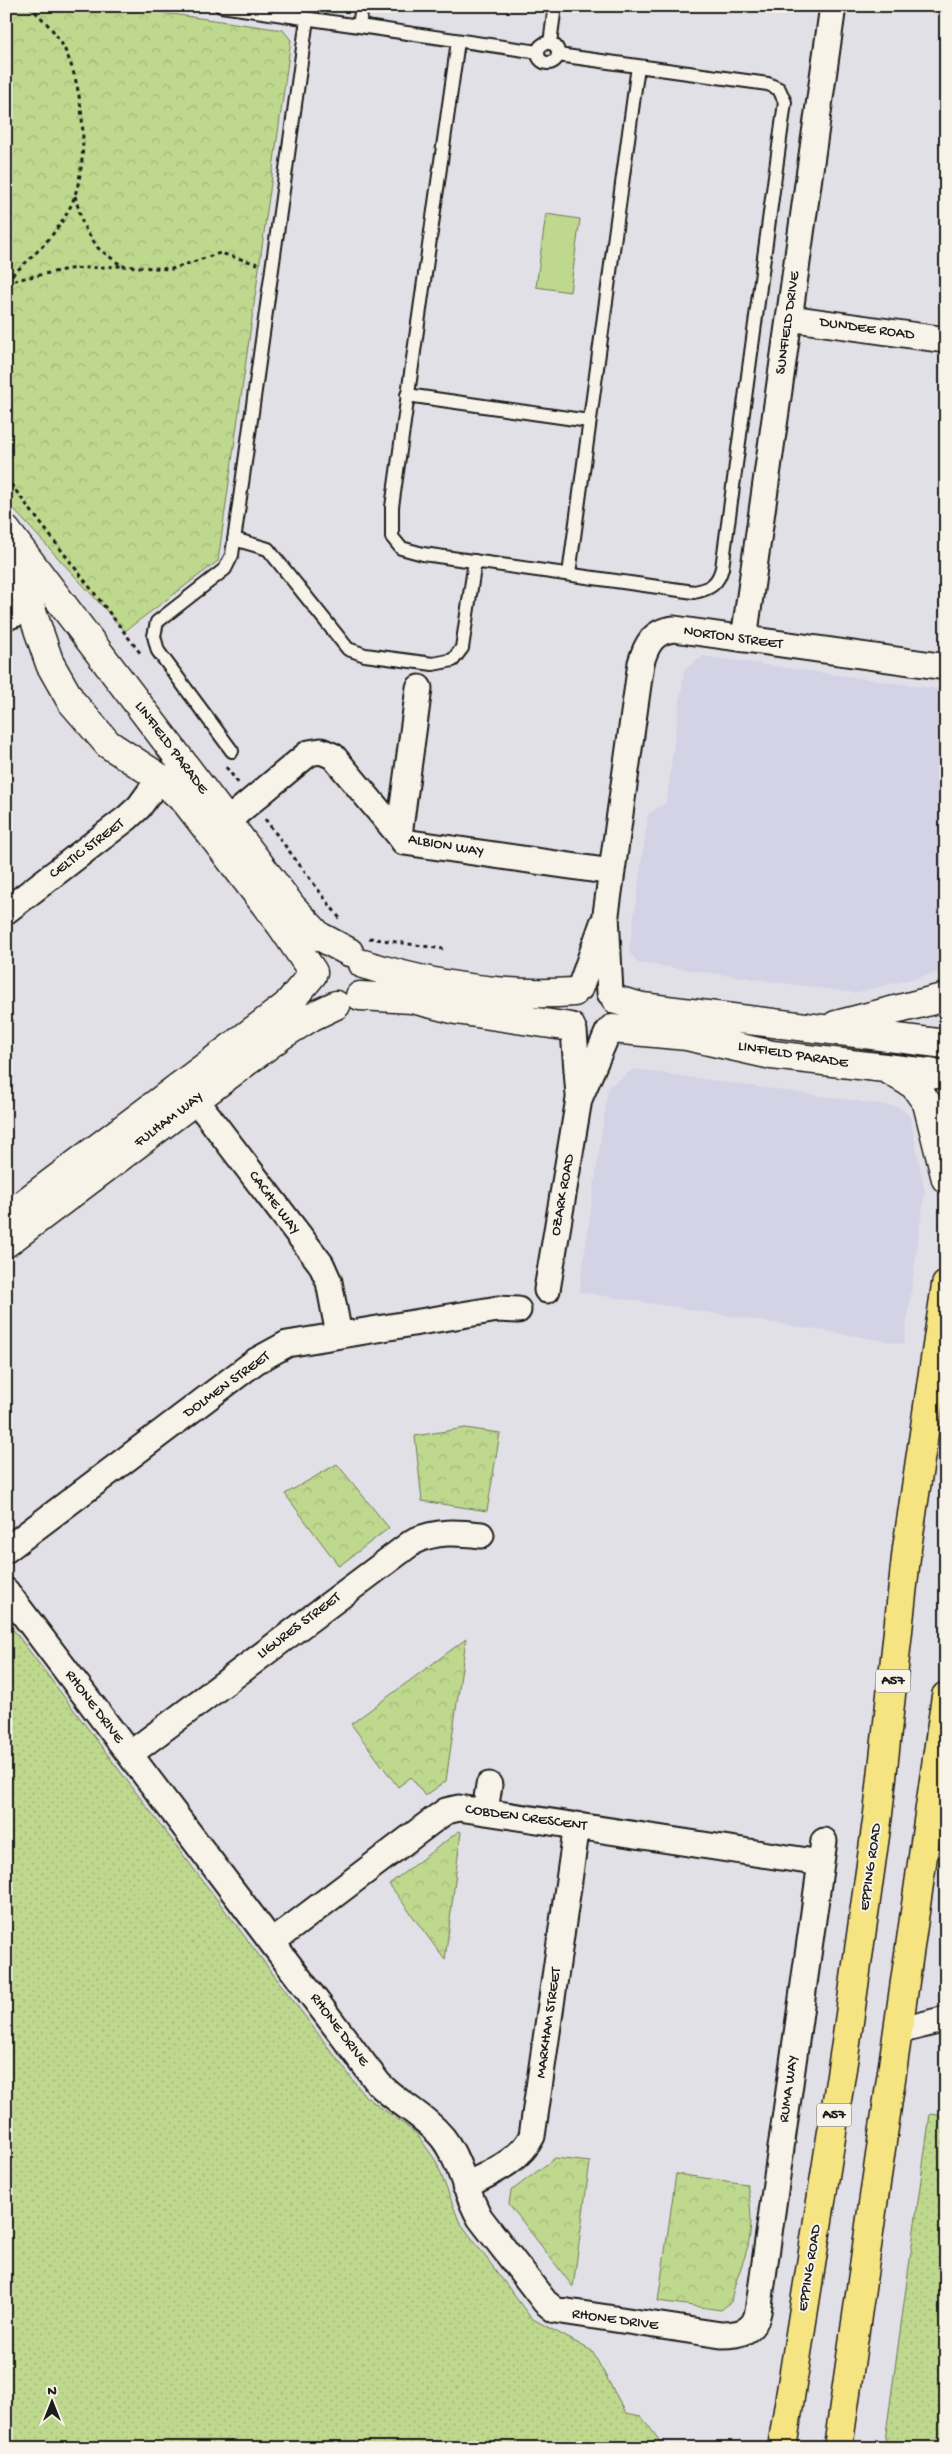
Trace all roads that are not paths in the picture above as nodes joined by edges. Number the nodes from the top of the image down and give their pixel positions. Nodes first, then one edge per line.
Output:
1 (221, 6) edge
2 (362, 6) edge
3 (555, 6) edge
4 (833, 6) edge
5 (307, 19) junction
6 (359, 26) junction
7 (458, 41) junction
8 (550, 43) junction
9 (538, 52) junction
10 (558, 54) junction
11 (638, 66) junction
12 (789, 318) junction
13 (946, 340) edge
14 (407, 395) junction
15 (589, 421) junction
16 (6, 530) edge
17 (234, 539) junction
18 (475, 561) junction
19 (6, 564) edge
20 (569, 574) junction
21 (32, 608) junction
22 (6, 617) edge
23 (744, 639) junction
24 (946, 667) edge
25 (419, 688) dead end
26 (232, 751) dead end
27 (160, 778) junction
28 (226, 822) junction
29 (399, 835) junction
30 (612, 872) junction
31 (6, 910) edge
32 (606, 914) junction
33 (356, 958) junction
34 (312, 974) junction
35 (577, 990) junction
36 (613, 996) junction
37 (946, 997) edge
38 (348, 1001) junction
39 (573, 1029) junction
40 (820, 1029) junction
41 (610, 1031) junction
42 (946, 1044) edge
43 (885, 1068) junction
44 (946, 1075) edge
45 (190, 1091) junction
46 (579, 1099) junction
47 (946, 1179) edge
48 (6, 1217) edge
49 (6, 1243) edge
50 (946, 1285) edge
51 (547, 1290) dead end
52 (518, 1310) dead end
53 (339, 1335) junction
54 (480, 1535) dead end
55 (6, 1550) edge
56 (6, 1591) edge
57 (946, 1696) edge
58 (130, 1754) junction
59 (489, 1785) dead end
60 (485, 1811) junction
61 (577, 1825) junction
62 (822, 1852) joint
63 (272, 1942) junction
64 (946, 2019) edge
65 (898, 2030) junction
66 (465, 2186) junction
67 (745, 2332) joint
68 (782, 2448) edge
69 (838, 2448) edge

1 - 5 lane
2 - 6 lane
3 - 8 lane
4 - 12 street, SUNFIELD DRIVE
5 - 6 lane
5 - 17 lane
6 - 7 lane
7 - 9 lane
7 - 14 lane
8 - 9 lane
8 - 10 lane
9 - 10 lane
10 - 11 lane
11 - 15 lane
11 - 20 lane
12 - 13 street, DUNDEE ROAD
12 - 23 street, SUNFIELD DRIVE
14 - 15 lane
14 - 18 lane
15 - 20 lane
16 - 28 street, LINFIELD PARADE
17 - 18 lane
17 - 26 lane
18 - 20 lane
19 - 21 street, LINFIELD PARADE
21 - 22 street
21 - 27 street, LINFIELD PARADE
23 - 24 street, NORTON STREET
23 - 30 street, NORTON STREET
25 - 29 street, ALBION WAY
27 - 31 street, CELTIC STREET
27 - 34 street, LINFIELD PARADE
28 - 29 street
28 - 33 street, LINFIELD PARADE
29 - 30 street, ALBION WAY
30 - 32 street, NORTON STREET
32 - 35 street, NORTON STREET
32 - 36 street, NORTON STREET
33 - 34 street
33 - 35 street, LINFIELD PARADE
33 - 38 street
34 - 38 street
34 - 45 street, FULHAM WAY
35 - 36 street
35 - 39 street
36 - 40 street, LINFIELD PARADE
36 - 41 street
37 - 40 street
38 - 39 street
38 - 45 street, FULHAM WAY
39 - 41 street
39 - 46 street
40 - 42 street, LINFIELD PARADE
41 - 43 street, LINFIELD PARADE
41 - 46 street
43 - 44 street, LINFIELD PARADE
43 - 47 street
45 - 48 street, FULHAM WAY
45 - 49 street, FULHAM WAY
45 - 53 street, CACHE WAY
46 - 51 street, OZARK ROAD
50 - 68 main road, EPPING ROAD / A57
52 - 53 street, DOLMEN STREET
53 - 55 street, DOLMEN STREET
54 - 58 street, LIGURES STREET
56 - 58 street, RHONE DRIVE
57 - 65 main road
58 - 63 street, RHONE DRIVE
59 - 60 street
60 - 61 street, COBDEN CRESCENT
60 - 63 street, COBDEN CRESCENT
61 - 62 street, COBDEN CRESCENT
61 - 66 street, MARKHAM STREET
62 - 67 street, RUMA WAY
63 - 66 street, RHONE DRIVE
64 - 65 street
65 - 69 main road
66 - 67 street, RHONE DRIVE

